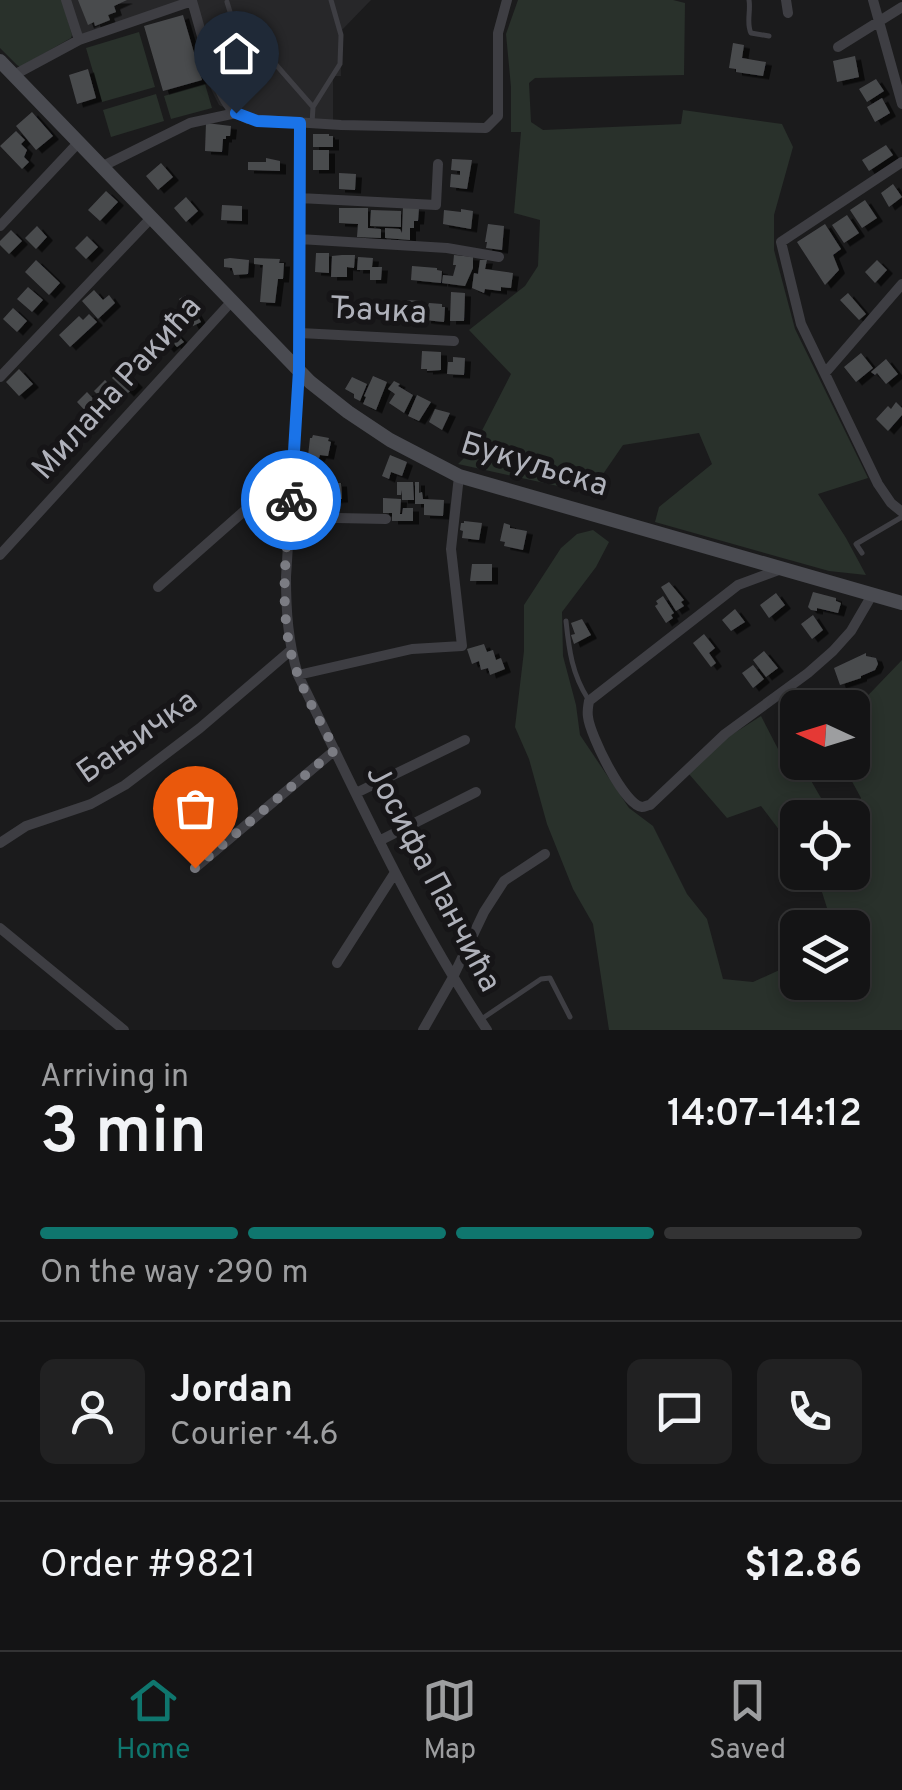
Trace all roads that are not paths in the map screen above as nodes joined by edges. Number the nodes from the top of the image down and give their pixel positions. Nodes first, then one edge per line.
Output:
1 (66, 0) edge
2 (331, 0) edge
3 (506, 0) edge
4 (749, 0) edge
5 (786, 0) edge
6 (874, 0) edge
7 (226, 2) edge
8 (902, 7) edge
9 (788, 13) dead end
10 (879, 20) junction
11 (768, 36) dead end
12 (80, 40) junction
13 (838, 47) dead end
14 (0, 61) edge
15 (14, 75) junction
16 (902, 104) edge
17 (313, 106) junction
18 (236, 113) junction
19 (306, 123) junction
20 (78, 143) junction
21 (902, 162) edge
22 (438, 164) dead end
23 (101, 166) junction
24 (299, 198) junction
25 (151, 218) junction
26 (0, 226) edge
27 (300, 239) junction
28 (499, 257) dead end
29 (902, 284) edge
30 (232, 301) junction
31 (300, 334) junction
32 (454, 341) dead end
33 (299, 370) junction
34 (825, 373) junction
35 (0, 377) edge
36 (459, 476) junction
37 (293, 478) junction
38 (902, 515) edge
39 (289, 517) junction
40 (386, 519) dead end
41 (862, 554) dead end
42 (0, 555) edge
43 (784, 568) junction
44 (158, 587) dead end
45 (872, 595) junction
46 (902, 602) edge
47 (566, 622) dead end
48 (290, 650) junction
49 (298, 675) junction
50 (589, 701) junction
51 (465, 740) dead end
52 (335, 750) junction
53 (476, 792) dead end
54 (356, 793) junction
55 (379, 841) junction
56 (0, 843) edge
57 (545, 854) dead end
58 (195, 868) dead end
59 (394, 874) junction
60 (0, 928) edge
61 (336, 963) dead end
62 (452, 979) junction
63 (570, 1017) dead end
64 (483, 1025) edge
65 (124, 1030) edge
66 (423, 1030) edge

1 - 12 street
2 - 17 lane
3 - 19 street
4 - 11 lane
5 - 9 street
6 - 10 street
7 - 17 lane
8 - 10 street
10 - 13 street
10 - 16 street
12 - 15 street
12 - 18 street
14 - 15 main road, Букуљска
15 - 20 main road, Букуљска
17 - 19 lane
18 - 19 street
18 - 23 street
19 - 24 street, Јосифа Панчића
20 - 23 main road, Букуљска
20 - 26 street
21 - 34 street
22 - 24 street
23 - 25 main road, Букуљска
24 - 27 street, Јосифа Панчића
25 - 30 main road, Букуљска
25 - 35 street
27 - 28 street
27 - 31 street, Јосифа Панчића
29 - 34 street
30 - 33 main road, Букуљска
30 - 42 street, Милана Ракића
31 - 32 street, Ђачка
31 - 33 street, Јосифа Панчића
33 - 36 main road, Букуљска
33 - 37 street, Јосифа Панчића
34 - 38 street
36 - 43 main road, Букуљска
36 - 49 street
37 - 39 street, Јосифа Панчића
37 - 44 street
38 - 41 lane
39 - 40 street
39 - 48 street, Јосифа Панчића
43 - 45 main road, Букуљска
43 - 50 street
45 - 46 main road, Букуљска
45 - 50 street
47 - 50 lane
48 - 49 street, Јосифа Панчића
48 - 56 street, Бањичка
49 - 52 street, Јосифа Панчића
51 - 54 street
52 - 54 street, Јосифа Панчића
52 - 58 street
53 - 55 street
54 - 55 street, Јосифа Панчића
55 - 59 street, Јосифа Панчића
57 - 62 street
59 - 61 street
59 - 62 street, Јосифа Панчића
60 - 65 street
62 - 64 street, Јосифа Панчића
62 - 66 street
63 - 64 lane

